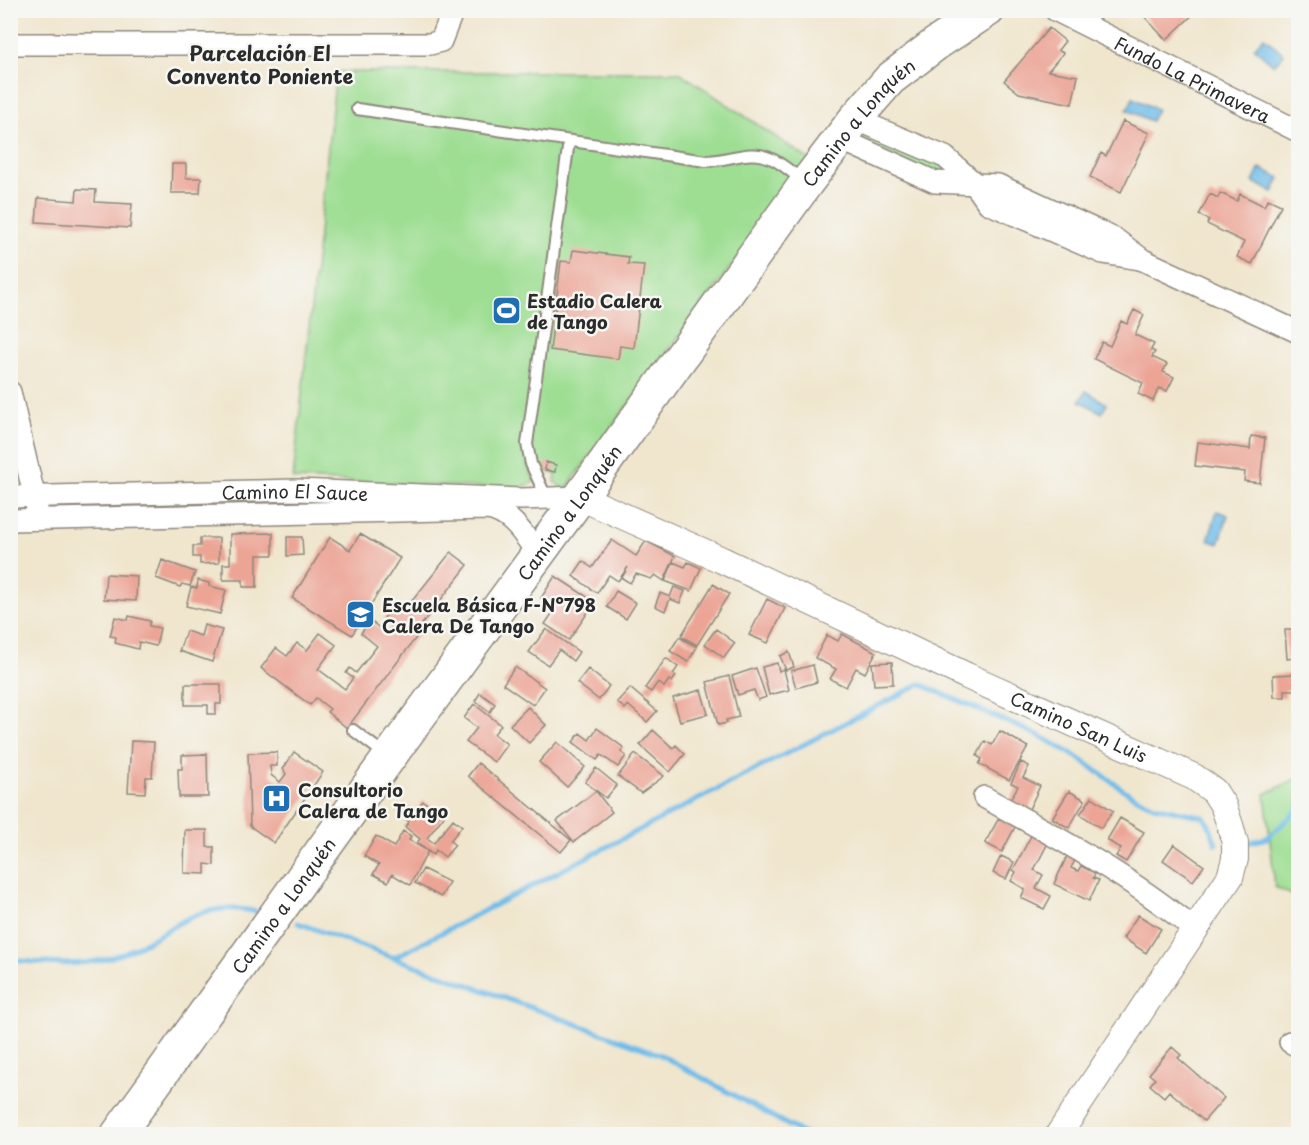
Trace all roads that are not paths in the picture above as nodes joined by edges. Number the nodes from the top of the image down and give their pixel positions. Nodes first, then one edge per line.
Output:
1 (453, 10) edge
2 (988, 10) edge
3 (1055, 10) edge
4 (10, 44) edge
5 (357, 109) dead end
6 (847, 129) junction
7 (1299, 131) edge
8 (569, 141) junction
9 (807, 182) junction
10 (1299, 332) edge
11 (10, 392) edge
12 (35, 496) junction
13 (10, 497) edge
14 (580, 497) junction
15 (547, 499) junction
16 (521, 500) junction
17 (40, 519) junction
18 (512, 519) junction
19 (10, 520) edge
20 (538, 554) junction
21 (353, 730) dead end
22 (389, 758) junction
23 (984, 797) dead end
24 (1195, 930) junction
25 (118, 1134) edge
26 (1059, 1134) edge

1 - 4 street
2 - 6 main road, Camino a Lonquén
3 - 7 street, Fundo La Primavera
5 - 8 lane
6 - 9 main road, Camino a Lonquén
6 - 10 street
8 - 9 lane
8 - 15 lane
9 - 14 main road, Camino a Lonquén
11 - 12 street
12 - 13 street, Camino El Sauce
12 - 16 street, Camino El Sauce
12 - 17 street
14 - 15 street, Camino El Sauce
14 - 20 main road, Camino a Lonquén
14 - 24 street, Camino San Luis
15 - 16 street, Camino El Sauce
16 - 18 street
17 - 18 street, Camino El Sauce
17 - 19 street, Camino El Sauce
18 - 20 street
20 - 22 main road, Camino a Lonquén
21 - 22 lane
22 - 25 main road, Camino a Lonquén
23 - 24 street
24 - 26 street, Camino San Luis

